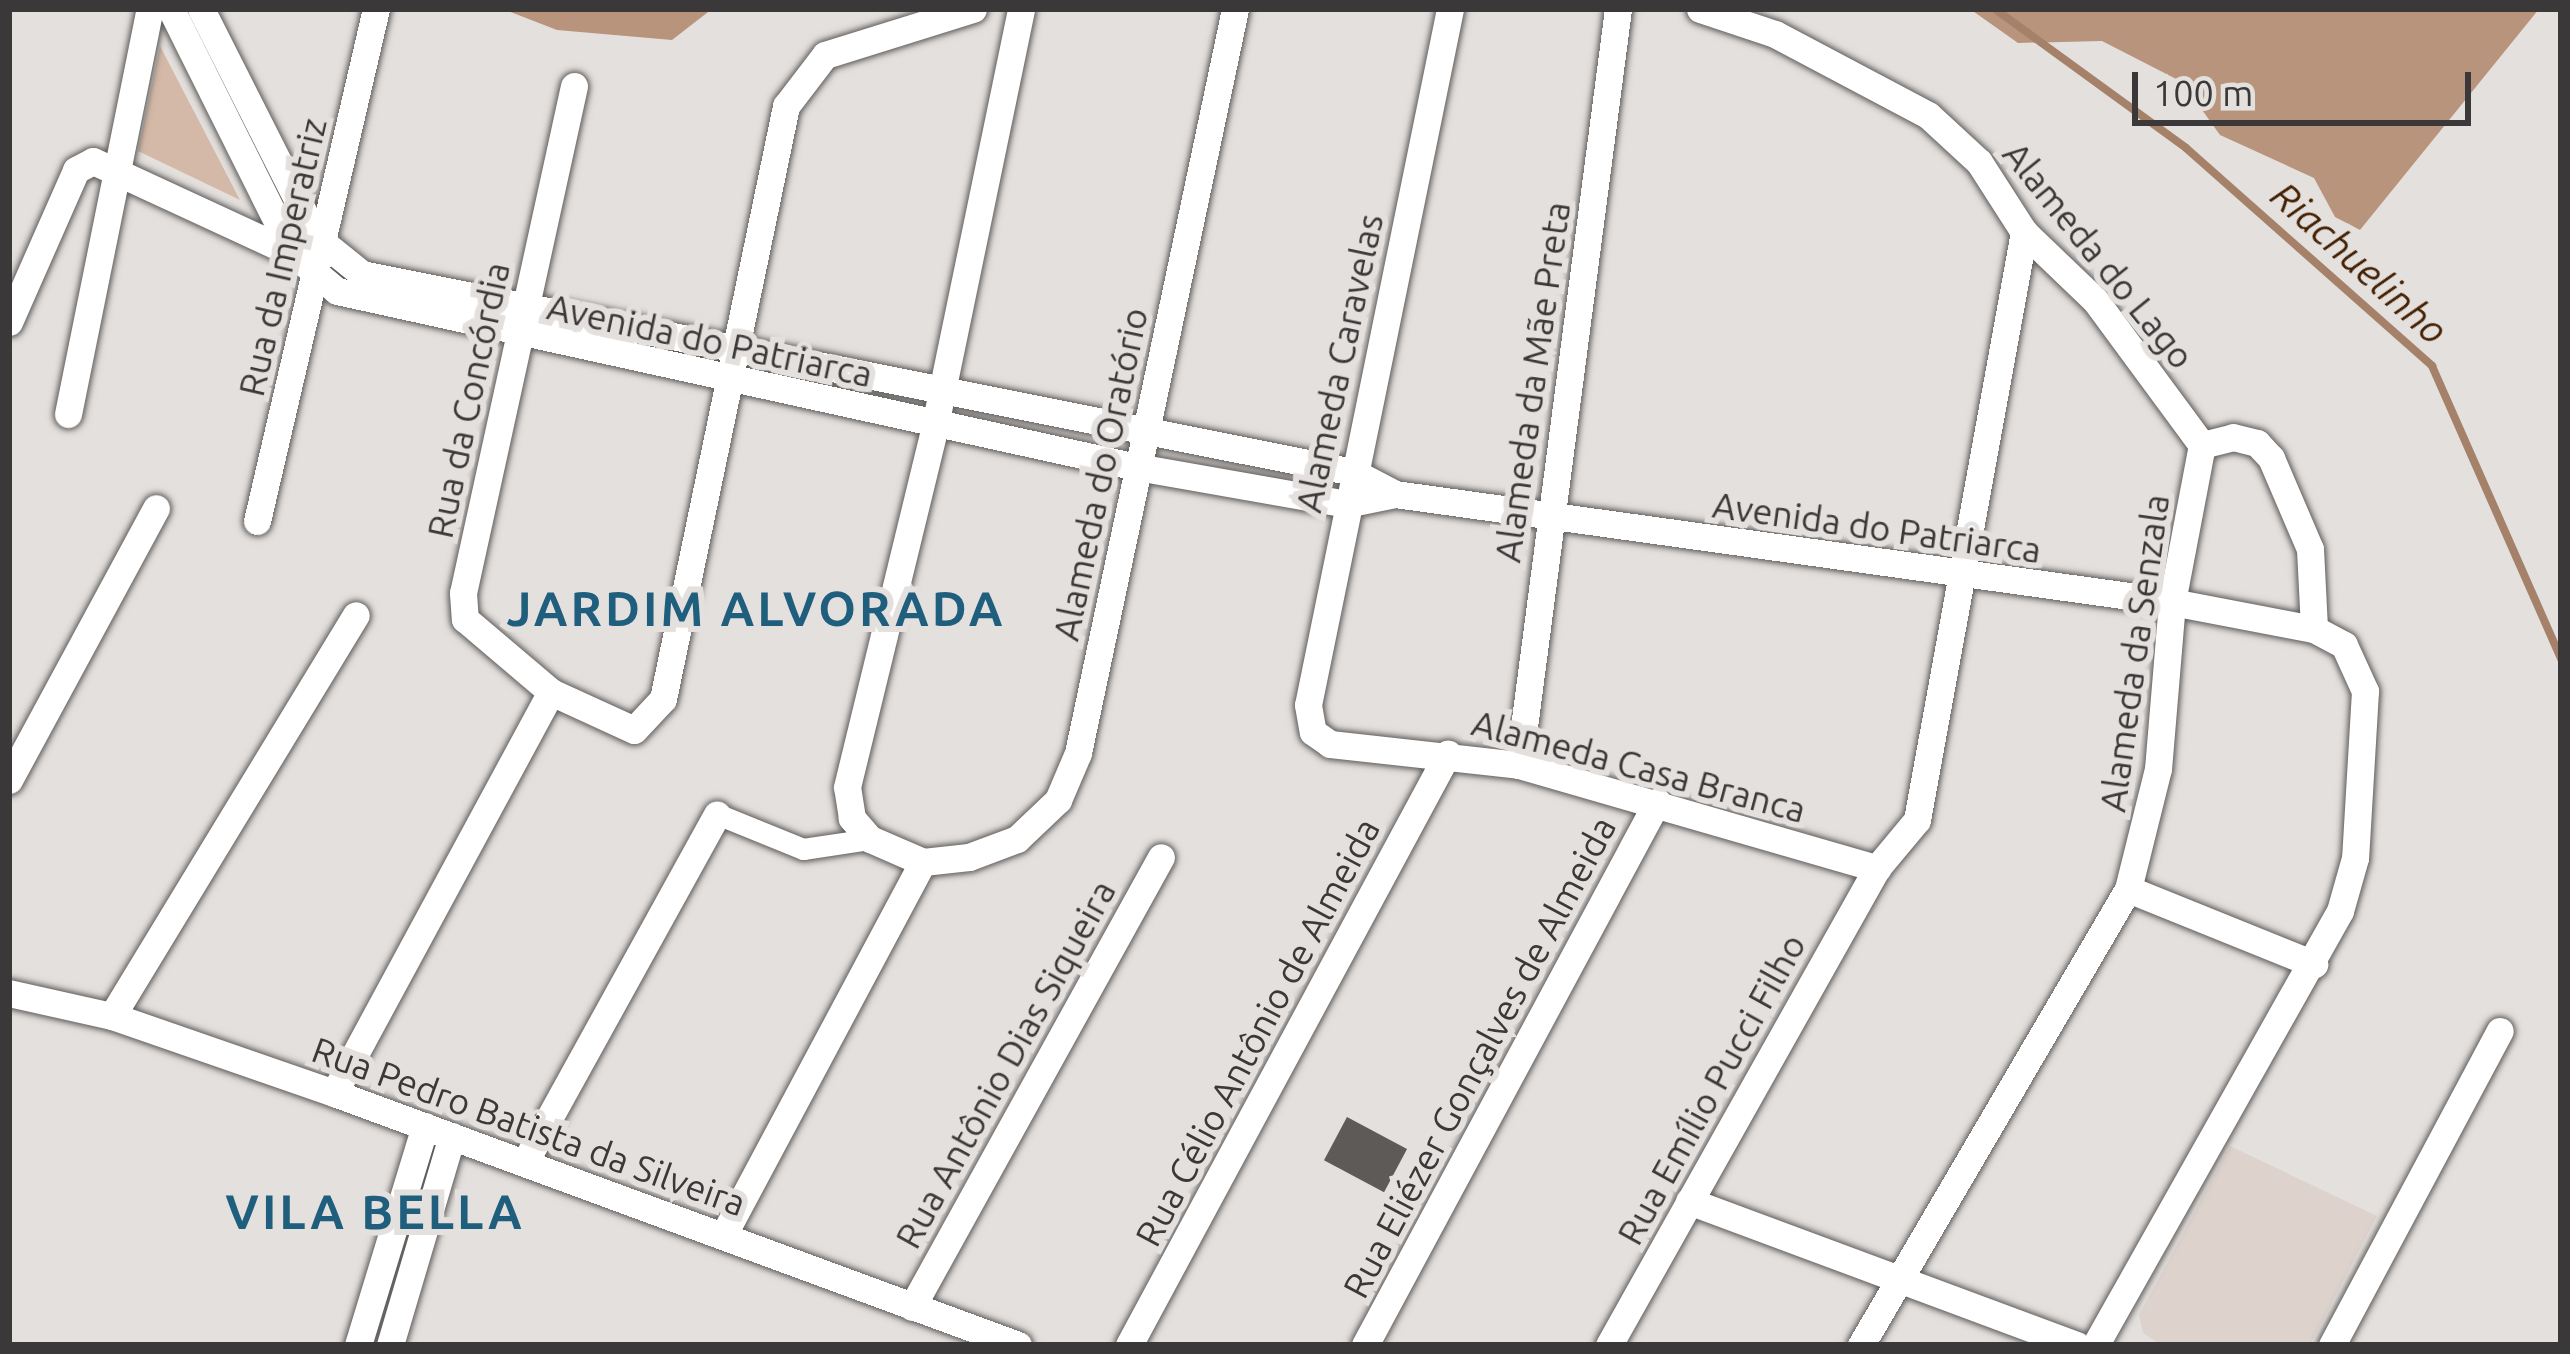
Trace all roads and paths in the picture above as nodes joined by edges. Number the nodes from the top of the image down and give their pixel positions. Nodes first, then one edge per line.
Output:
1 (149, 9) edge
2 (171, 9) edge
3 (201, 9) edge
4 (376, 9) edge
5 (974, 9) edge
6 (1022, 9) edge
7 (1234, 9) edge
8 (1450, 9) edge
9 (1618, 9) edge
10 (1700, 9) edge
11 (574, 86) dead end
12 (115, 165) junction
13 (2024, 232) junction
14 (320, 243) junction
15 (293, 254) junction
16 (315, 279) junction
17 (9, 322) edge
18 (521, 322) junction
19 (731, 367) junction
20 (942, 393) junction
21 (68, 414) dead end
22 (935, 425) junction
23 (1144, 434) junction
24 (2202, 445) junction
25 (1137, 467) junction
26 (1352, 472) junction
27 (1396, 494) junction
28 (1346, 504) junction
29 (156, 508) dead end
30 (1549, 518) junction
31 (256, 521) dead end
32 (1955, 577) junction
33 (2172, 602) junction
34 (356, 615) dead end
35 (2314, 629) junction
36 (551, 692) junction
37 (1313, 732) joint
38 (1448, 753) junction
39 (1519, 765) junction
40 (9, 779) edge
41 (1657, 802) junction
42 (717, 814) joint
43 (870, 839) junction
44 (1161, 857) dead end
45 (922, 862) junction
46 (1877, 868) junction
47 (2128, 890) junction
48 (2314, 964) junction
49 (9, 993) edge
50 (112, 1016) junction
51 (2500, 1031) dead end
52 (334, 1093) junction
53 (424, 1126) junction
54 (452, 1136) junction
55 (525, 1162) junction
56 (1689, 1202) junction
57 (724, 1234) junction
58 (1897, 1275) junction
59 (912, 1307) junction
60 (362, 1344) edge
61 (391, 1345) edge
62 (1018, 1345) edge
63 (1129, 1345) edge
64 (1365, 1345) edge
65 (1609, 1345) edge
66 (1861, 1345) edge
67 (2077, 1345) edge
68 (2095, 1345) edge
69 (2332, 1345) edge

1 - 12 street
2 - 15 street, Avenida do Patriarca
3 - 14 street
4 - 14 street, Rua da Imperatriz
5 - 19 street
6 - 20 street
7 - 23 street, Alameda do Oratório
8 - 26 street, Alameda Caravelas
9 - 30 street, Alameda da Mãe Preta
10 - 13 street, Alameda do Lago
11 - 18 street, Rua da Concórdia
12 - 15 street
12 - 17 street
12 - 21 street
13 - 24 street, Alameda do Lago
13 - 32 street, Rua Emílio Pucci Filho
14 - 15 street
14 - 16 street, Rua da Imperatriz
14 - 18 street, Avenida do Patriarca
15 - 16 street, Avenida do Patriarca
16 - 18 street, Avenida do Patriarca
16 - 31 street, Rua da Imperatriz
18 - 19 street, Avenida do Patriarca
18 - 36 street, Rua da Concórdia
19 - 20 street, Avenida do Patriarca
19 - 22 street, Avenida do Patriarca
19 - 36 street
20 - 22 street
20 - 23 street, Avenida do Patriarca
22 - 25 street, Avenida do Patriarca
22 - 43 street
23 - 25 street, Alameda do Oratório
23 - 26 street, Avenida do Patriarca
24 - 33 street, Alameda da Senzala
24 - 35 street
25 - 28 street, Avenida do Patriarca
25 - 45 street, Alameda do Oratório
26 - 27 street, Avenida do Patriarca
26 - 28 street, Alameda Caravelas
27 - 28 street, Avenida do Patriarca
27 - 30 street, Avenida do Patriarca
28 - 37 street, Alameda Caravelas
29 - 40 street
30 - 32 street, Avenida do Patriarca
30 - 39 street, Alameda da Mãe Preta
32 - 33 street, Avenida do Patriarca
32 - 46 street, Rua Emílio Pucci Filho
33 - 35 street, Avenida do Patriarca
33 - 47 street, Alameda da Senzala
34 - 50 street
35 - 48 street, Avenida do Patriarca
36 - 52 street
37 - 38 street, Alameda Casa Branca
38 - 39 street, Alameda Casa Branca
38 - 63 street, Rua Célio Antônio de Almeida
39 - 41 street, Alameda Casa Branca
41 - 46 street, Alameda Casa Branca
41 - 64 street, Rua Eliézer Gonçalves de Almeida
42 - 43 street
42 - 55 street
43 - 45 street
44 - 59 street, Rua Antônio Dias Siqueira
45 - 57 street
46 - 56 street, Rua Emílio Pucci Filho
47 - 48 street
47 - 58 street, Alameda da Senzala
48 - 68 street
49 - 50 street, Rua Pedro Batista da Silveira
50 - 52 street, Rua Pedro Batista da Silveira
51 - 69 street
52 - 53 street, Rua Pedro Batista da Silveira
53 - 54 street, Rua Pedro Batista da Silveira
53 - 60 street
54 - 55 street, Rua Pedro Batista da Silveira
54 - 61 street
55 - 57 street, Rua Pedro Batista da Silveira
56 - 58 street
56 - 65 street, Rua Emílio Pucci Filho
57 - 59 street, Rua Pedro Batista da Silveira
58 - 66 street, Alameda da Senzala
58 - 67 street
59 - 62 street, Rua Pedro Batista da Silveira

